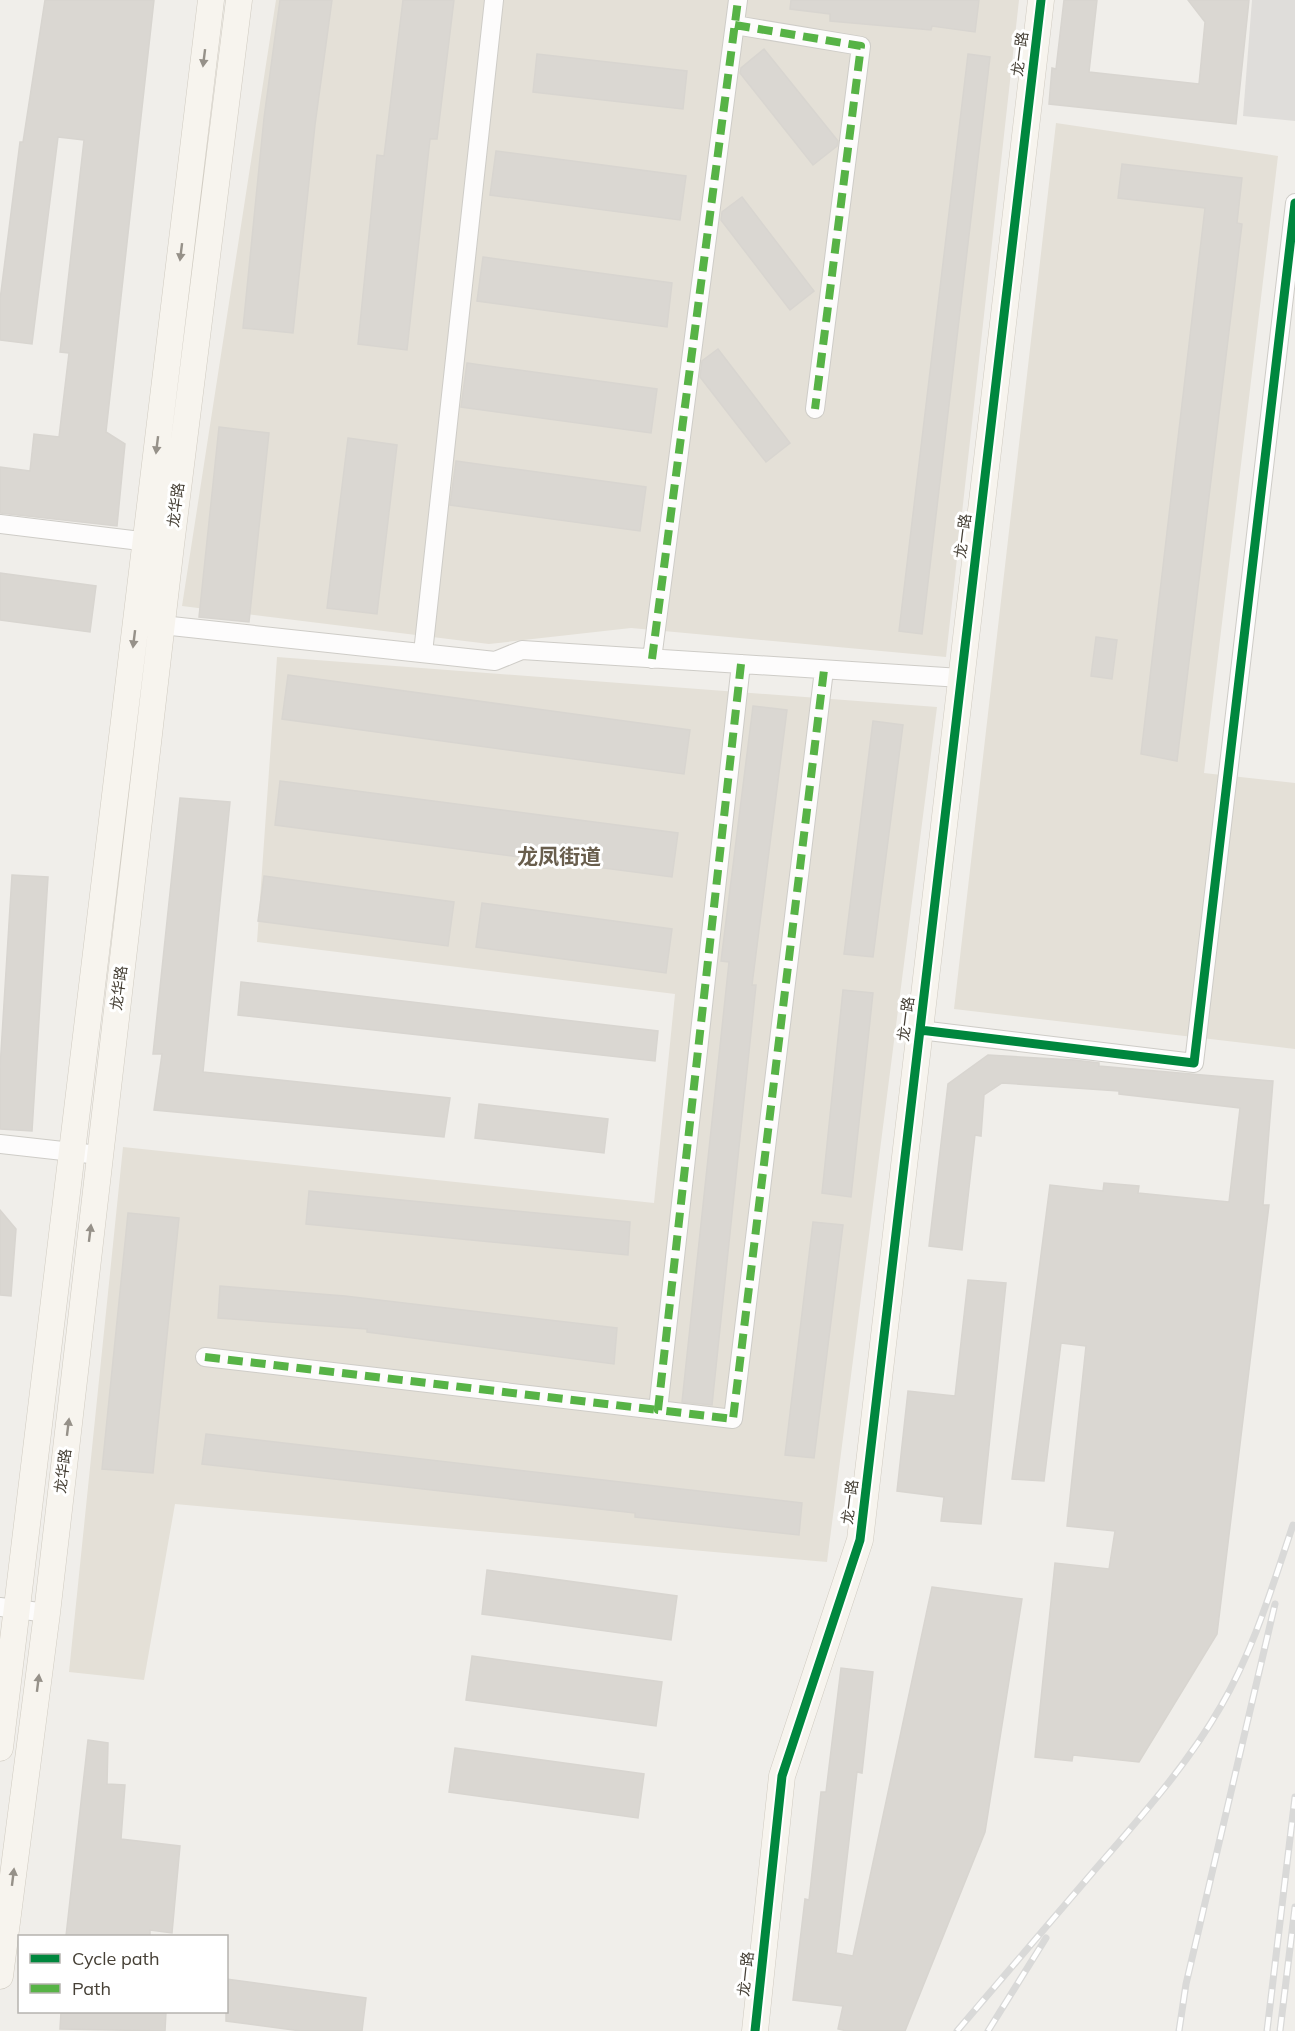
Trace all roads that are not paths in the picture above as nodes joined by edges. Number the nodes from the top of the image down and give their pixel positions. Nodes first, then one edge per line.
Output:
1 (211, 0) edge
2 (239, 0) edge
3 (494, 0) edge
4 (738, 0) edge
5 (1041, 0) edge
6 (735, 26) junction
7 (1295, 203) edge
8 (815, 409) dead end
9 (0, 524) edge
10 (146, 542) junction
11 (171, 545) junction
12 (162, 625) junction
13 (423, 653) junction
14 (652, 659) junction
15 (741, 664) junction
16 (824, 670) junction
17 (961, 678) junction
18 (920, 1030) junction
19 (0, 1144) edge
20 (72, 1151) junction
21 (99, 1155) junction
22 (205, 1357) dead end
23 (657, 1410) junction
24 (8, 1608) edge
25 (47, 1613) junction
26 (0, 1748) edge
27 (0, 1976) edge
28 (755, 2031) edge

1 -> 10 main road
2 - 11 main road, 龙华路
3 - 13 street
4 - 6 street
5 - 17 main road, 龙一路
6 - 8 street
6 - 14 street
7 - 18 street
9 - 10 street
10 - 11 street
10 -> 20 main road
11 - 12 main road, 龙华路
12 - 13 street
12 - 21 main road, 龙华路
13 - 14 street
14 - 15 street
15 - 16 street
15 - 23 street
16 - 17 street
16 - 23 street
17 - 18 main road, 龙一路
18 - 28 main road, 龙一路
19 - 20 street
20 - 21 street
20 - 24 main road
25 -> 21 main road, 龙华路
22 - 23 street
24 - 25 street
24 - 26 main road
27 -> 25 main road, 龙华路

